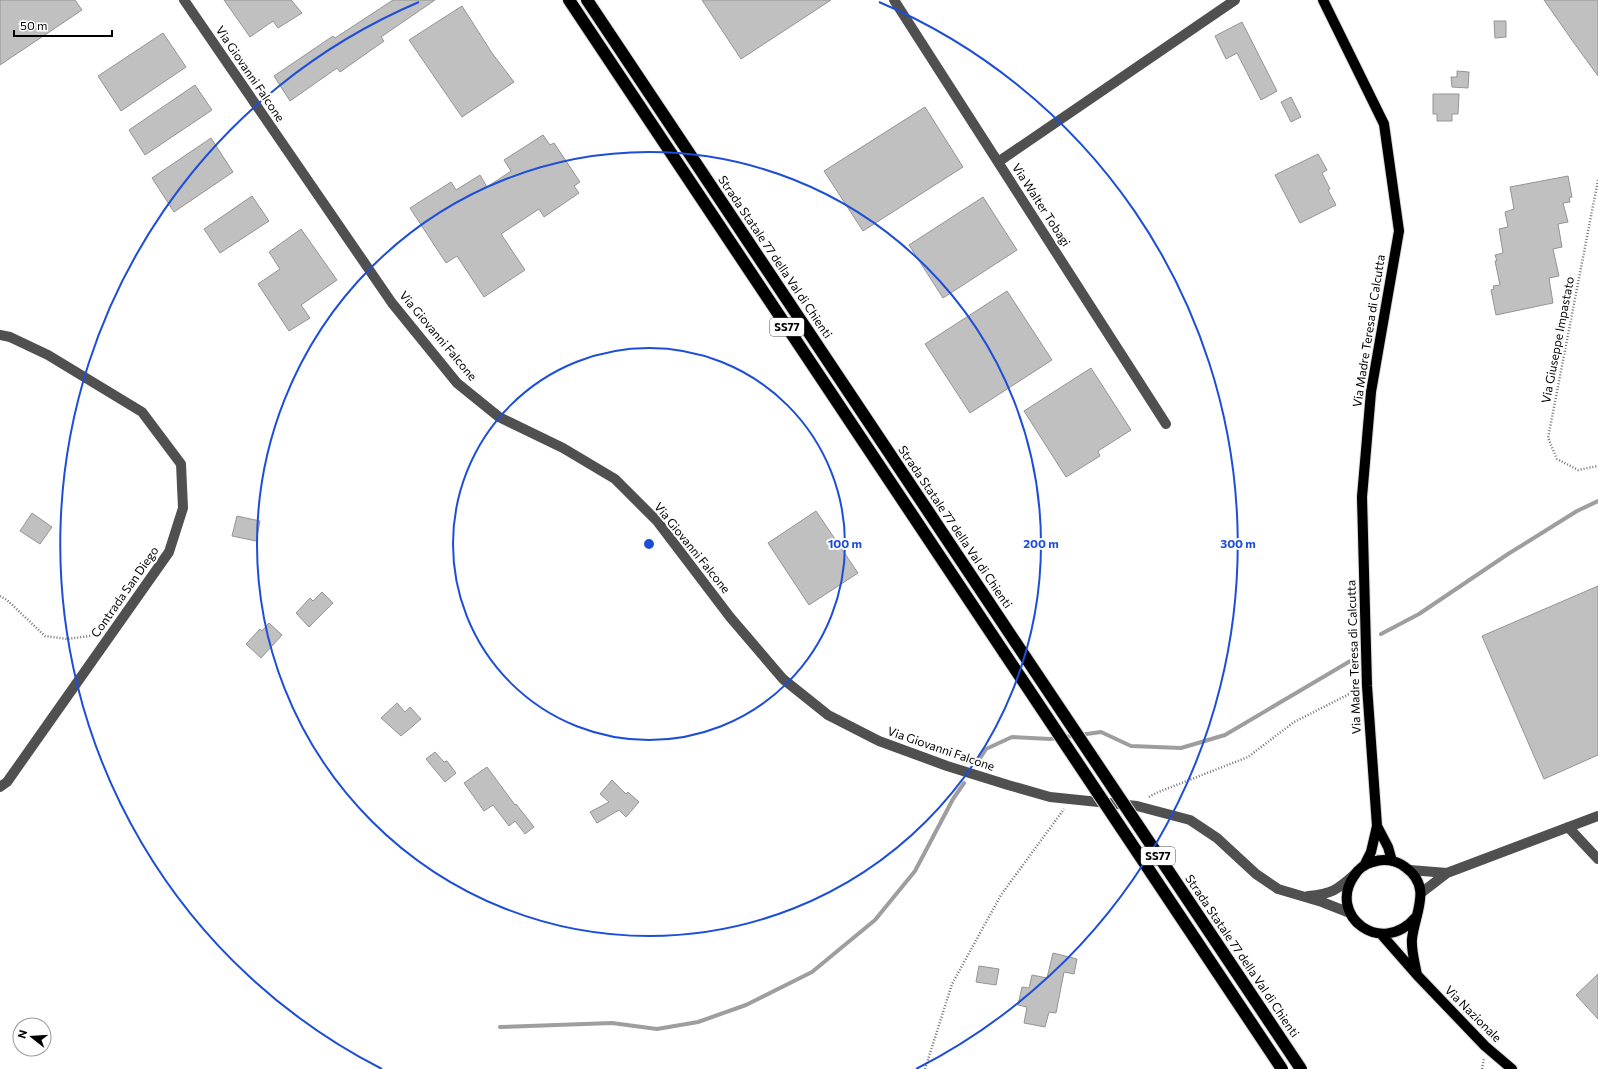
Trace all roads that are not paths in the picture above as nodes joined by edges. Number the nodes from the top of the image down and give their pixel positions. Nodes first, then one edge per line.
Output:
1 (184, 0) edge
2 (569, 0) edge
3 (587, 0) edge
4 (894, 0) edge
5 (1235, 0) edge
6 (1323, 0) edge
7 (998, 162) junction
8 (0, 335) edge
9 (1166, 424) dead end
10 (0, 787) edge
11 (1598, 816) edge
12 (1377, 826) junction
13 (1568, 827) junction
14 (1598, 859) edge
15 (1392, 861) junction
16 (1361, 869) junction
17 (1410, 870) junction
18 (1447, 873) junction
19 (1421, 893) junction
20 (1302, 897) junction
21 (1350, 913) junction
22 (1416, 917) junction
23 (1381, 934) junction
24 (1417, 975) junction
25 (1282, 1069) edge
26 (1301, 1069) edge
27 (1512, 1069) edge

1 - 20 street, Via Giovanni Falcone
2 - 25 highway, SS77, bridge
3 - 26 highway, Strada Statale 77 della Val di Chienti / SS77, bridge
4 - 7 street, Via Walter Tobagi
5 - 7 street
6 - 12 main road, Via Madre Teresa di Calcutta
7 - 9 street, Via Walter Tobagi
8 - 10 street, Contrada San Diego
11 - 13 street
12 - 15 main road, Via Madre Teresa di Calcutta
12 - 16 main road, Via Madre Teresa di Calcutta
13 - 14 street
13 - 18 street
15 - 16 main road
15 - 17 main road
16 - 20 street, Via Giovanni Falcone
16 - 21 main road
17 - 18 street
17 - 19 main road
18 - 19 street
19 - 22 main road
20 - 21 street, Via Giovanni Falcone
21 - 23 main road, Via Nazionale
22 - 23 main road
22 - 24 main road
23 - 24 main road, Via Nazionale
24 - 27 main road, Via Nazionale

